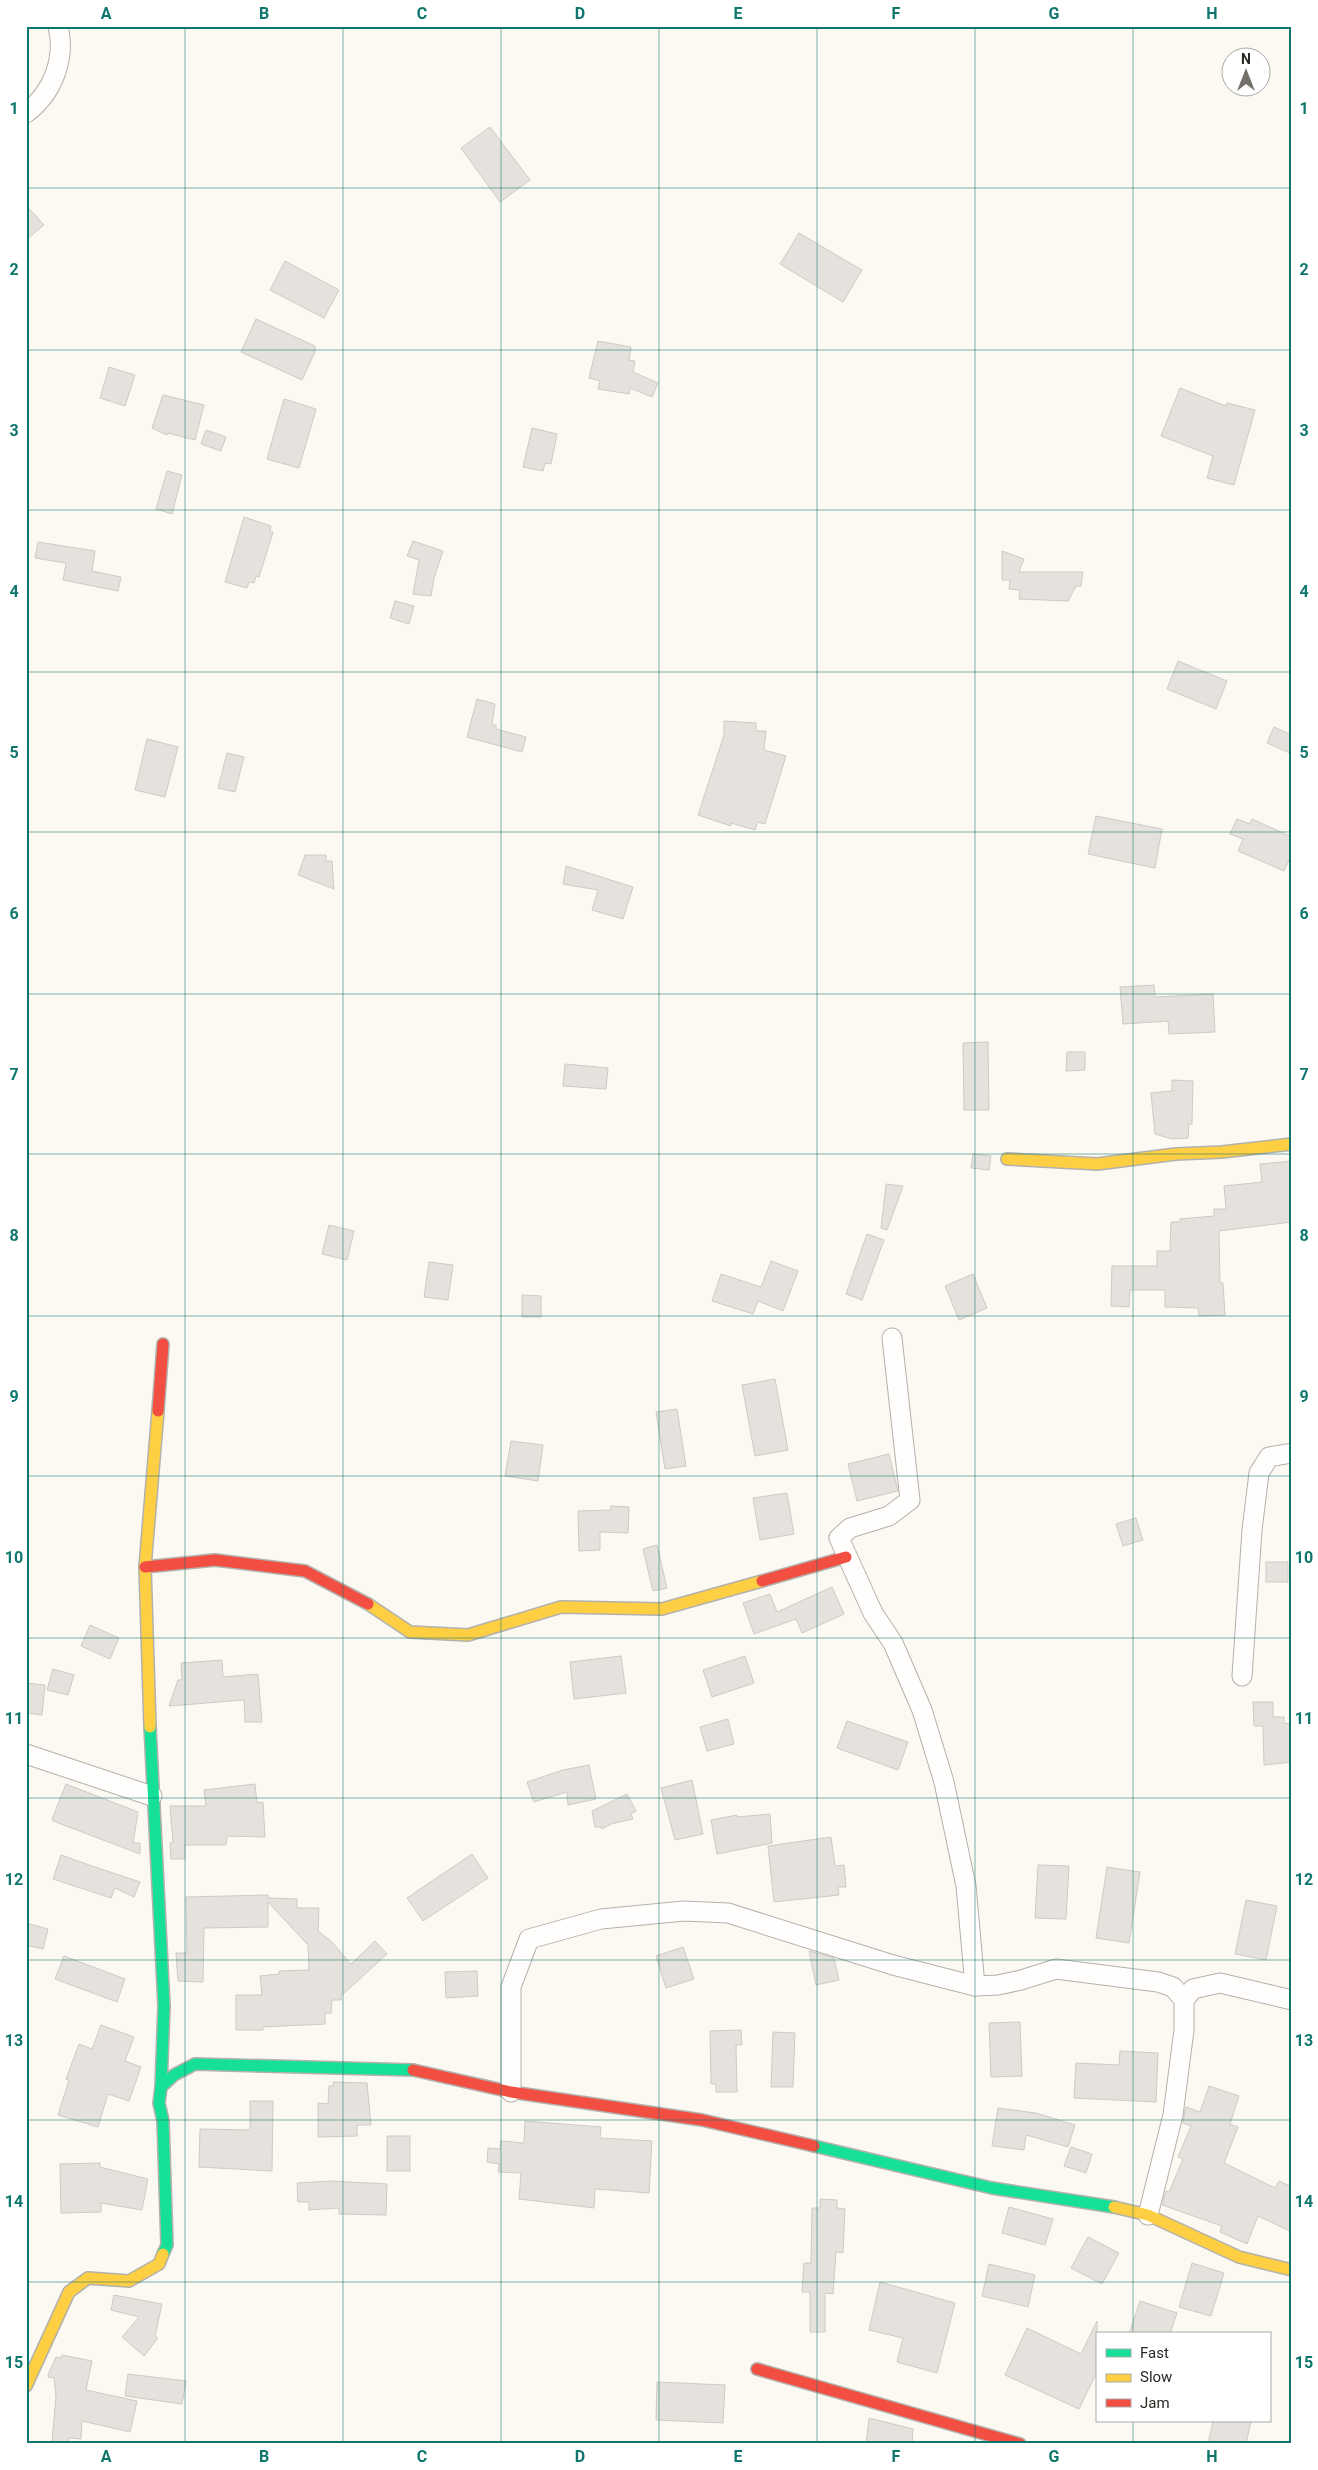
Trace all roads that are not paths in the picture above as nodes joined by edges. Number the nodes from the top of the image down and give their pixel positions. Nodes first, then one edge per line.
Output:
1 (58, 26) edge
2 (26, 113) edge
3 (1292, 1144) edge
4 (1007, 1159) dead end
5 (892, 1338) dead end
6 (163, 1344) dead end
7 (1292, 1453) edge
8 (846, 1557) junction
9 (145, 1567) junction
10 (1242, 1676) dead end
11 (26, 1754) edge
12 (152, 1796) junction
13 (976, 1986) junction
14 (1184, 2000) junction
15 (1292, 2000) edge
16 (161, 2087) junction
17 (511, 2092) junction
18 (1148, 2215) junction
19 (1292, 2270) edge
20 (757, 2369) dead end
21 (26, 2386) edge
22 (1020, 2444) edge

1 - 2 street
3 - 4 street
5 - 8 street
6 - 9 street
7 - 10 street
8 - 9 street
8 - 13 street
9 - 12 street
11 - 12 street
12 - 16 street
13 - 14 street
13 - 17 street
14 - 15 street
14 - 18 street
16 - 17 street
16 - 21 street
17 - 18 street
18 - 19 street
20 - 22 street

